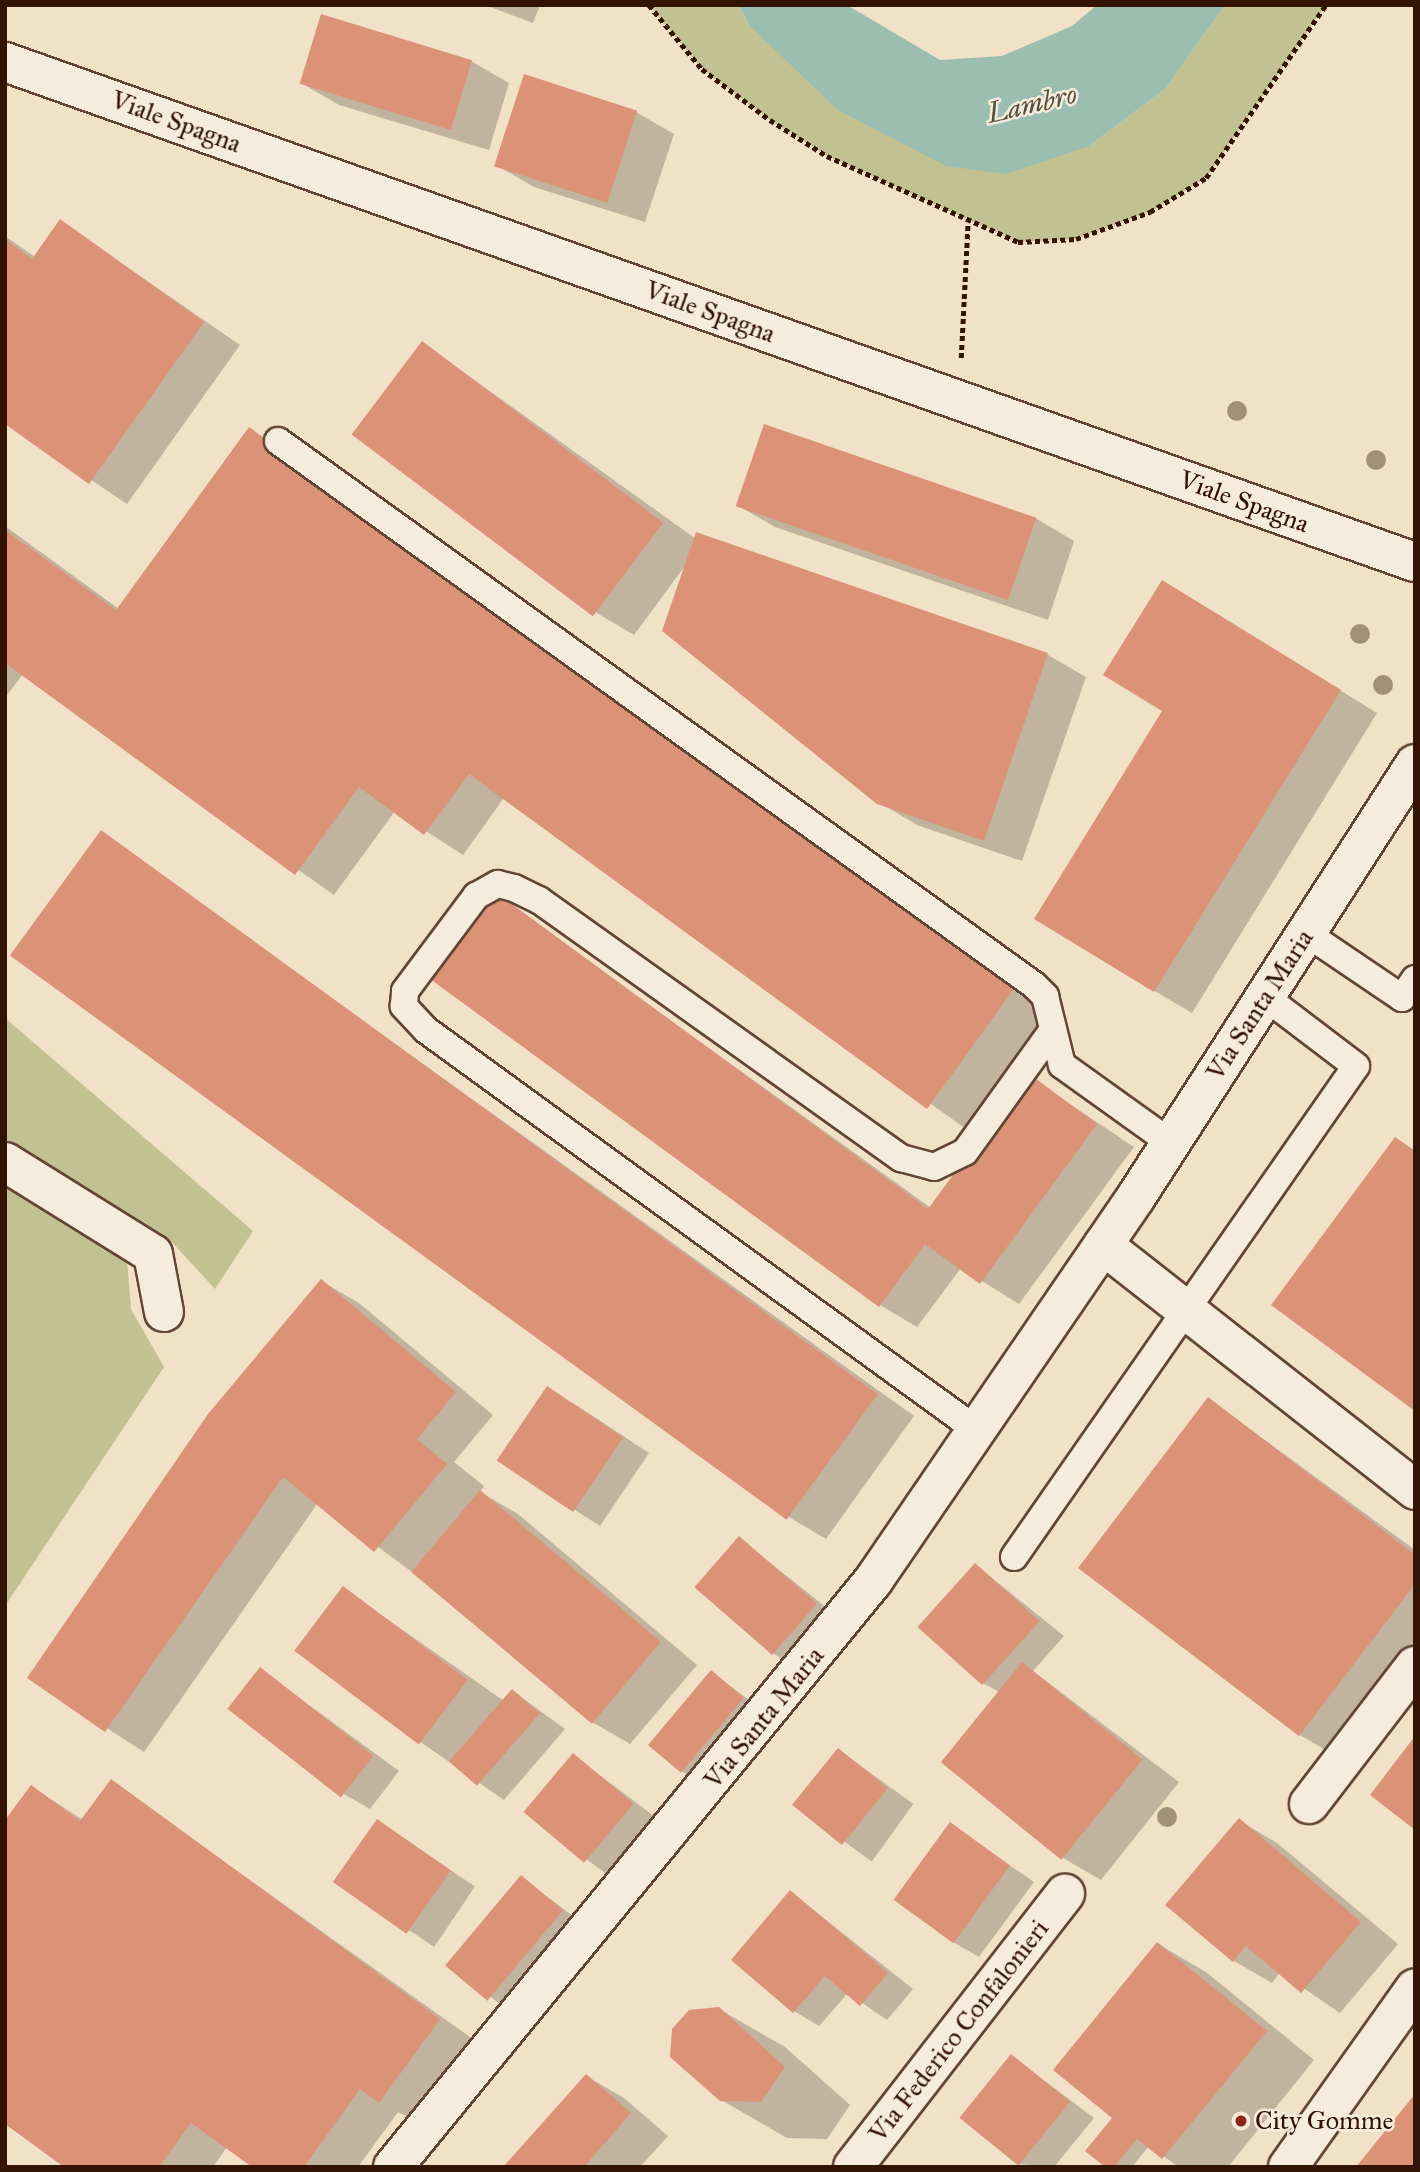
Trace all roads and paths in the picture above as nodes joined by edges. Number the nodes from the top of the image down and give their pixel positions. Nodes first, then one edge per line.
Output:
1 (649, 5) edge
2 (1326, 5) edge
3 (5, 62) edge
4 (968, 219) junction
5 (960, 400) junction
6 (278, 441) dead end
7 (1415, 562) edge
8 (1415, 764) edge
9 (1306, 933) junction
10 (1415, 979) edge
11 (1265, 997) junction
12 (1052, 1031) junction
13 (1171, 1143) junction
14 (5, 1162) edge
15 (1103, 1245) junction
16 (1185, 1310) junction
17 (164, 1312) dead end
18 (978, 1431) junction
19 (1415, 1490) edge
20 (1014, 1557) dead end
21 (1415, 1666) edge
22 (1310, 1804) dead end
23 (1065, 1894) dead end
24 (1415, 1988) edge
25 (393, 2167) edge
26 (853, 2167) edge
27 (1288, 2167) edge

1 - 4 path
2 - 4 path
3 - 5 street, Viale Spagna
4 - 5 path
5 - 7 street, Viale Spagna
6 - 12 lane
8 - 9 street, Via Santa Maria
9 - 10 lane
9 - 11 street, Via Santa Maria
11 - 13 street, Via Santa Maria
11 - 16 lane
12 - 13 lane
12 - 18 lane
13 - 15 street, Via Santa Maria
14 - 17 street
15 - 16 street
15 - 18 street, Via Santa Maria
16 - 19 street
16 - 20 lane
18 - 25 street, Via Santa Maria
21 - 22 street
23 - 26 street, Via Federico Confalonieri
24 - 27 street

